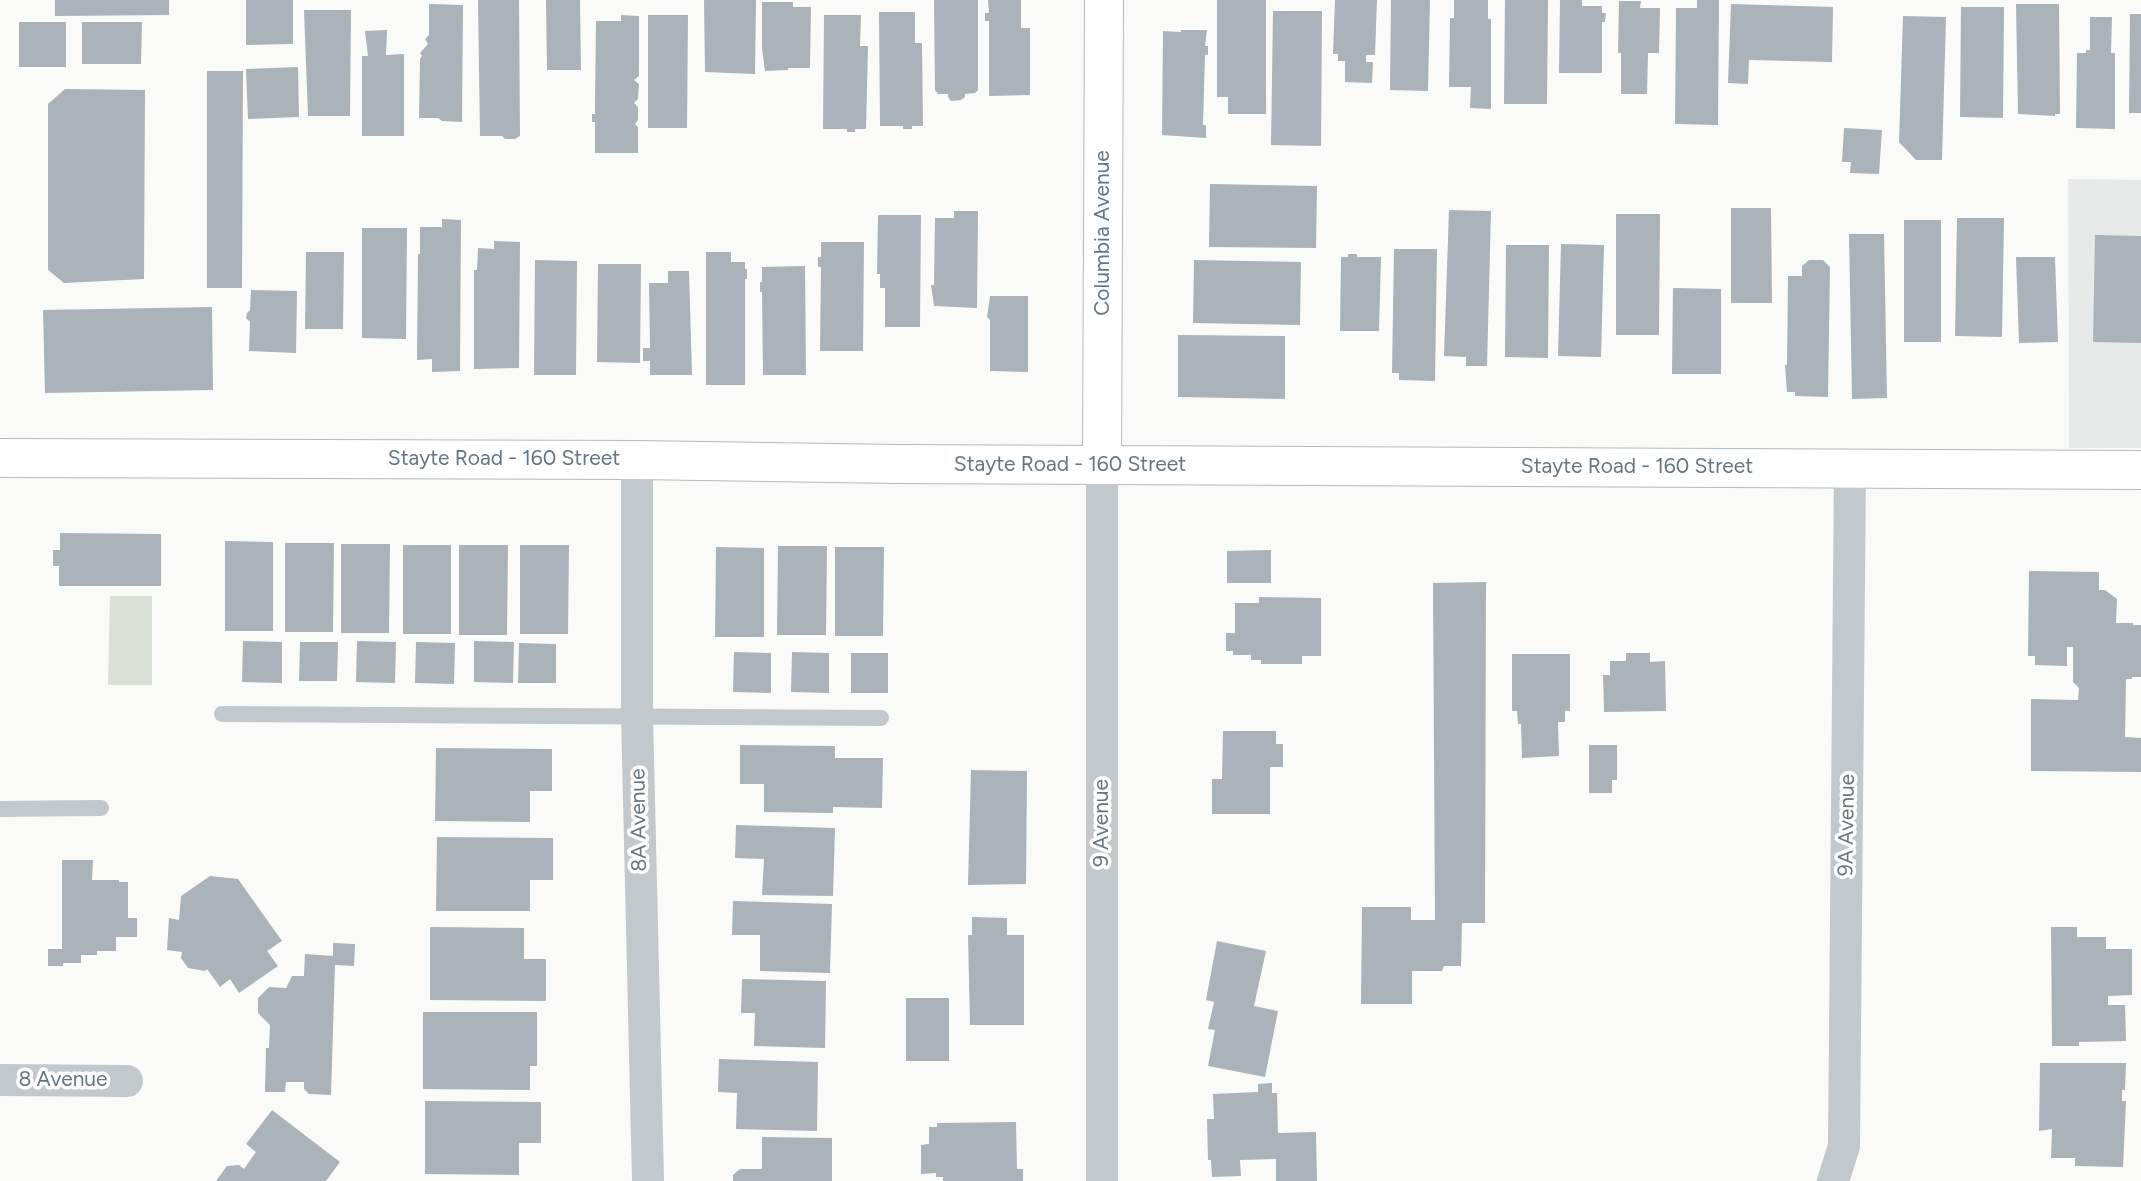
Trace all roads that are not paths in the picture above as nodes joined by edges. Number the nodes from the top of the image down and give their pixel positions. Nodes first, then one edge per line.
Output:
1 (1104, 0) edge
2 (0, 458) edge
3 (637, 460) junction
4 (1102, 465) junction
5 (1850, 467) junction
6 (2141, 470) edge
7 (222, 714) dead end
8 (637, 715) junction
9 (881, 718) dead end
10 (101, 808) dead end
11 (0, 809) edge
12 (0, 1080) edge
13 (127, 1081) dead end
14 (648, 1181) edge
15 (1102, 1181) edge
16 (1833, 1181) edge

1 - 4 main road, Columbia Avenue
2 - 3 main road, Stayte Road - 160 Street
3 - 4 main road, Stayte Road - 160 Street
3 - 8 street, 8A Avenue
4 - 5 main road, Stayte Road - 160 Street
4 - 15 street, 9 Avenue
5 - 6 main road, Stayte Road - 160 Street
5 - 16 street, 9A Avenue
7 - 8 lane
8 - 9 lane
8 - 14 street, 8A Avenue
10 - 11 lane
12 - 13 street, 8 Avenue

